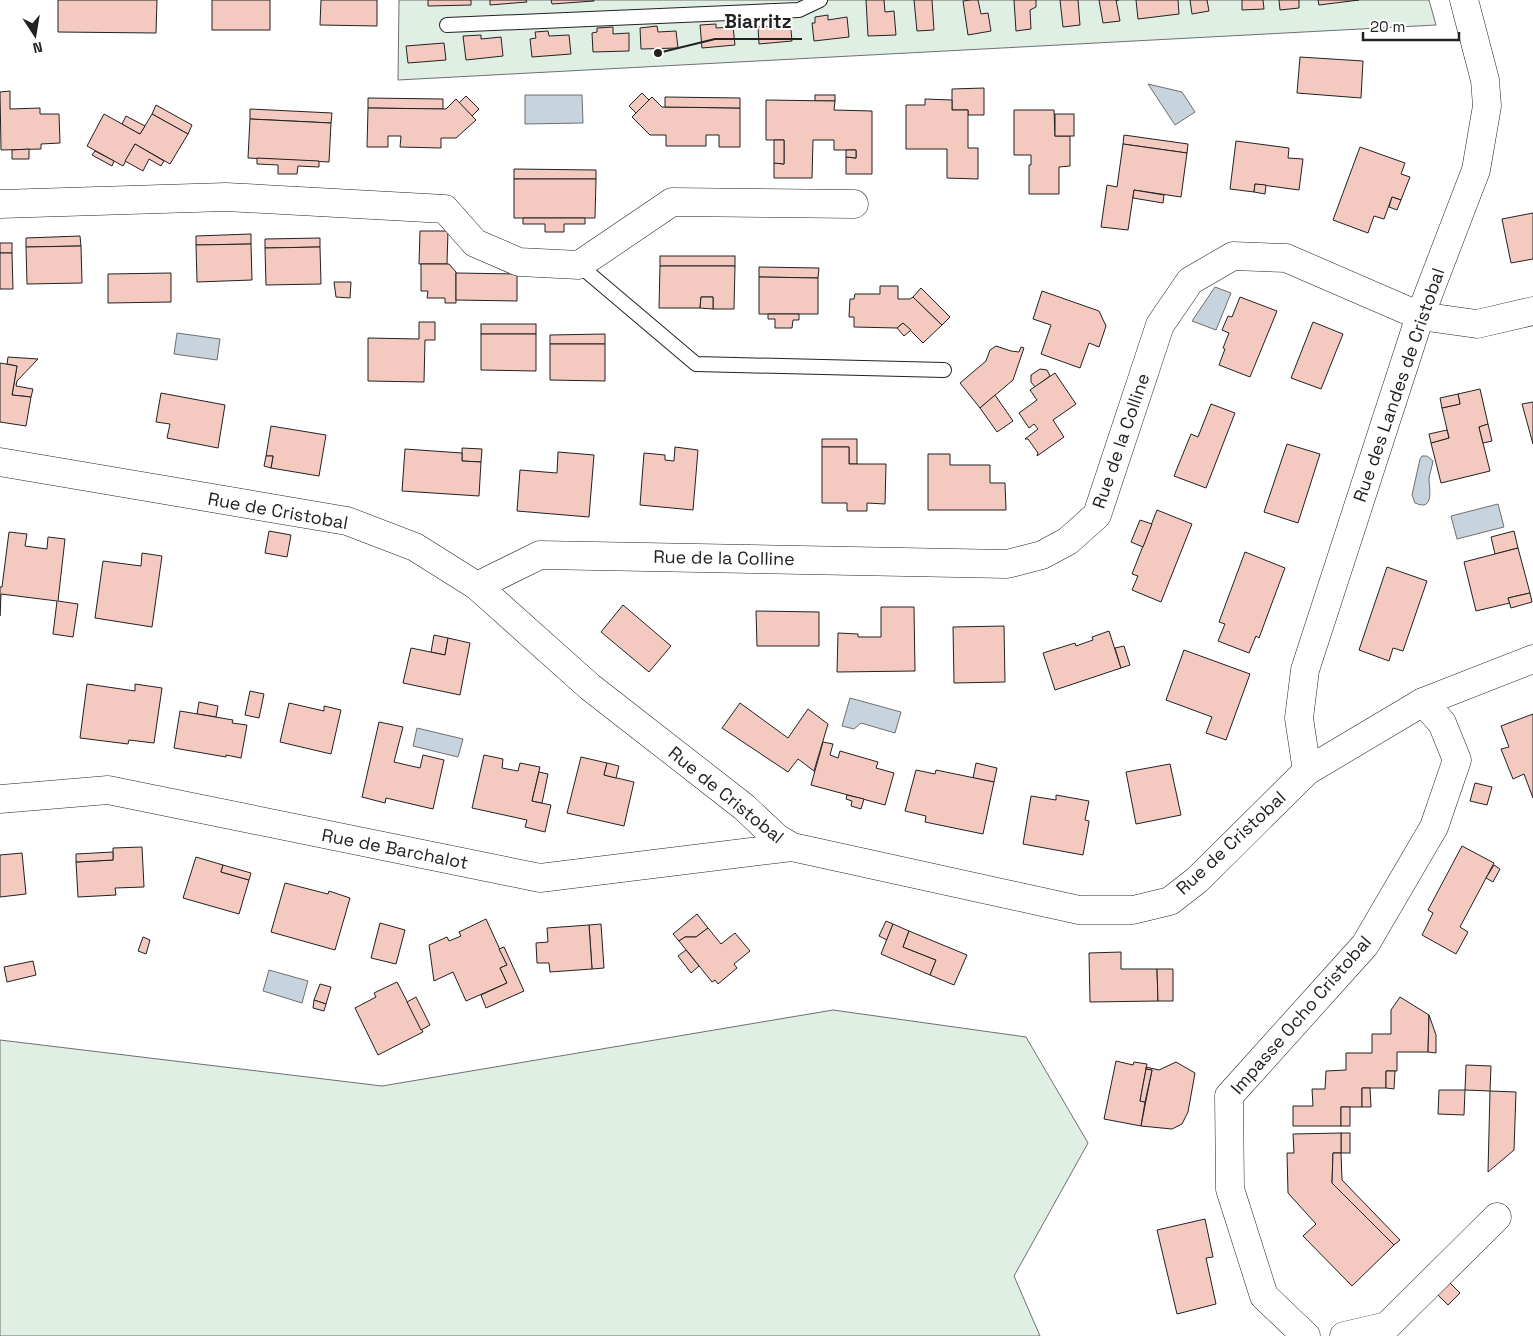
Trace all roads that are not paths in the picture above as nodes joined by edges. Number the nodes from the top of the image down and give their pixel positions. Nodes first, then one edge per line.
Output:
1 (820, 0) edge
2 (1464, 0) edge
3 (447, 25) dead end
4 (0, 204) edge
5 (854, 204) dead end
6 (580, 265) junction
7 (1533, 311) edge
8 (1420, 316) junction
9 (944, 370) dead end
10 (0, 462) edge
11 (477, 586) junction
12 (1533, 659) edge
13 (1423, 702) junction
14 (1308, 771) junction
15 (0, 799) edge
16 (792, 847) junction
17 (1496, 1217) dead end
18 (1306, 1336) edge
19 (1344, 1336) edge

1 - 3 lane
2 - 8 street, Rue des Landes de Cristobal
4 - 6 street
5 - 6 street
6 - 9 lane
7 - 8 street, Rue de la Colline
8 - 11 street, Rue de la Colline
8 - 14 street, Rue des Landes de Cristobal
10 - 11 street, Rue de Cristobal
11 - 16 street, Rue de Cristobal
12 - 13 street, Rue de Cristobal
13 - 14 street, Rue de Cristobal
13 - 18 street, Impasse Ocho Cristobal
14 - 16 street, Rue de Cristobal
15 - 16 street, Rue de Barchalot
17 - 19 street

